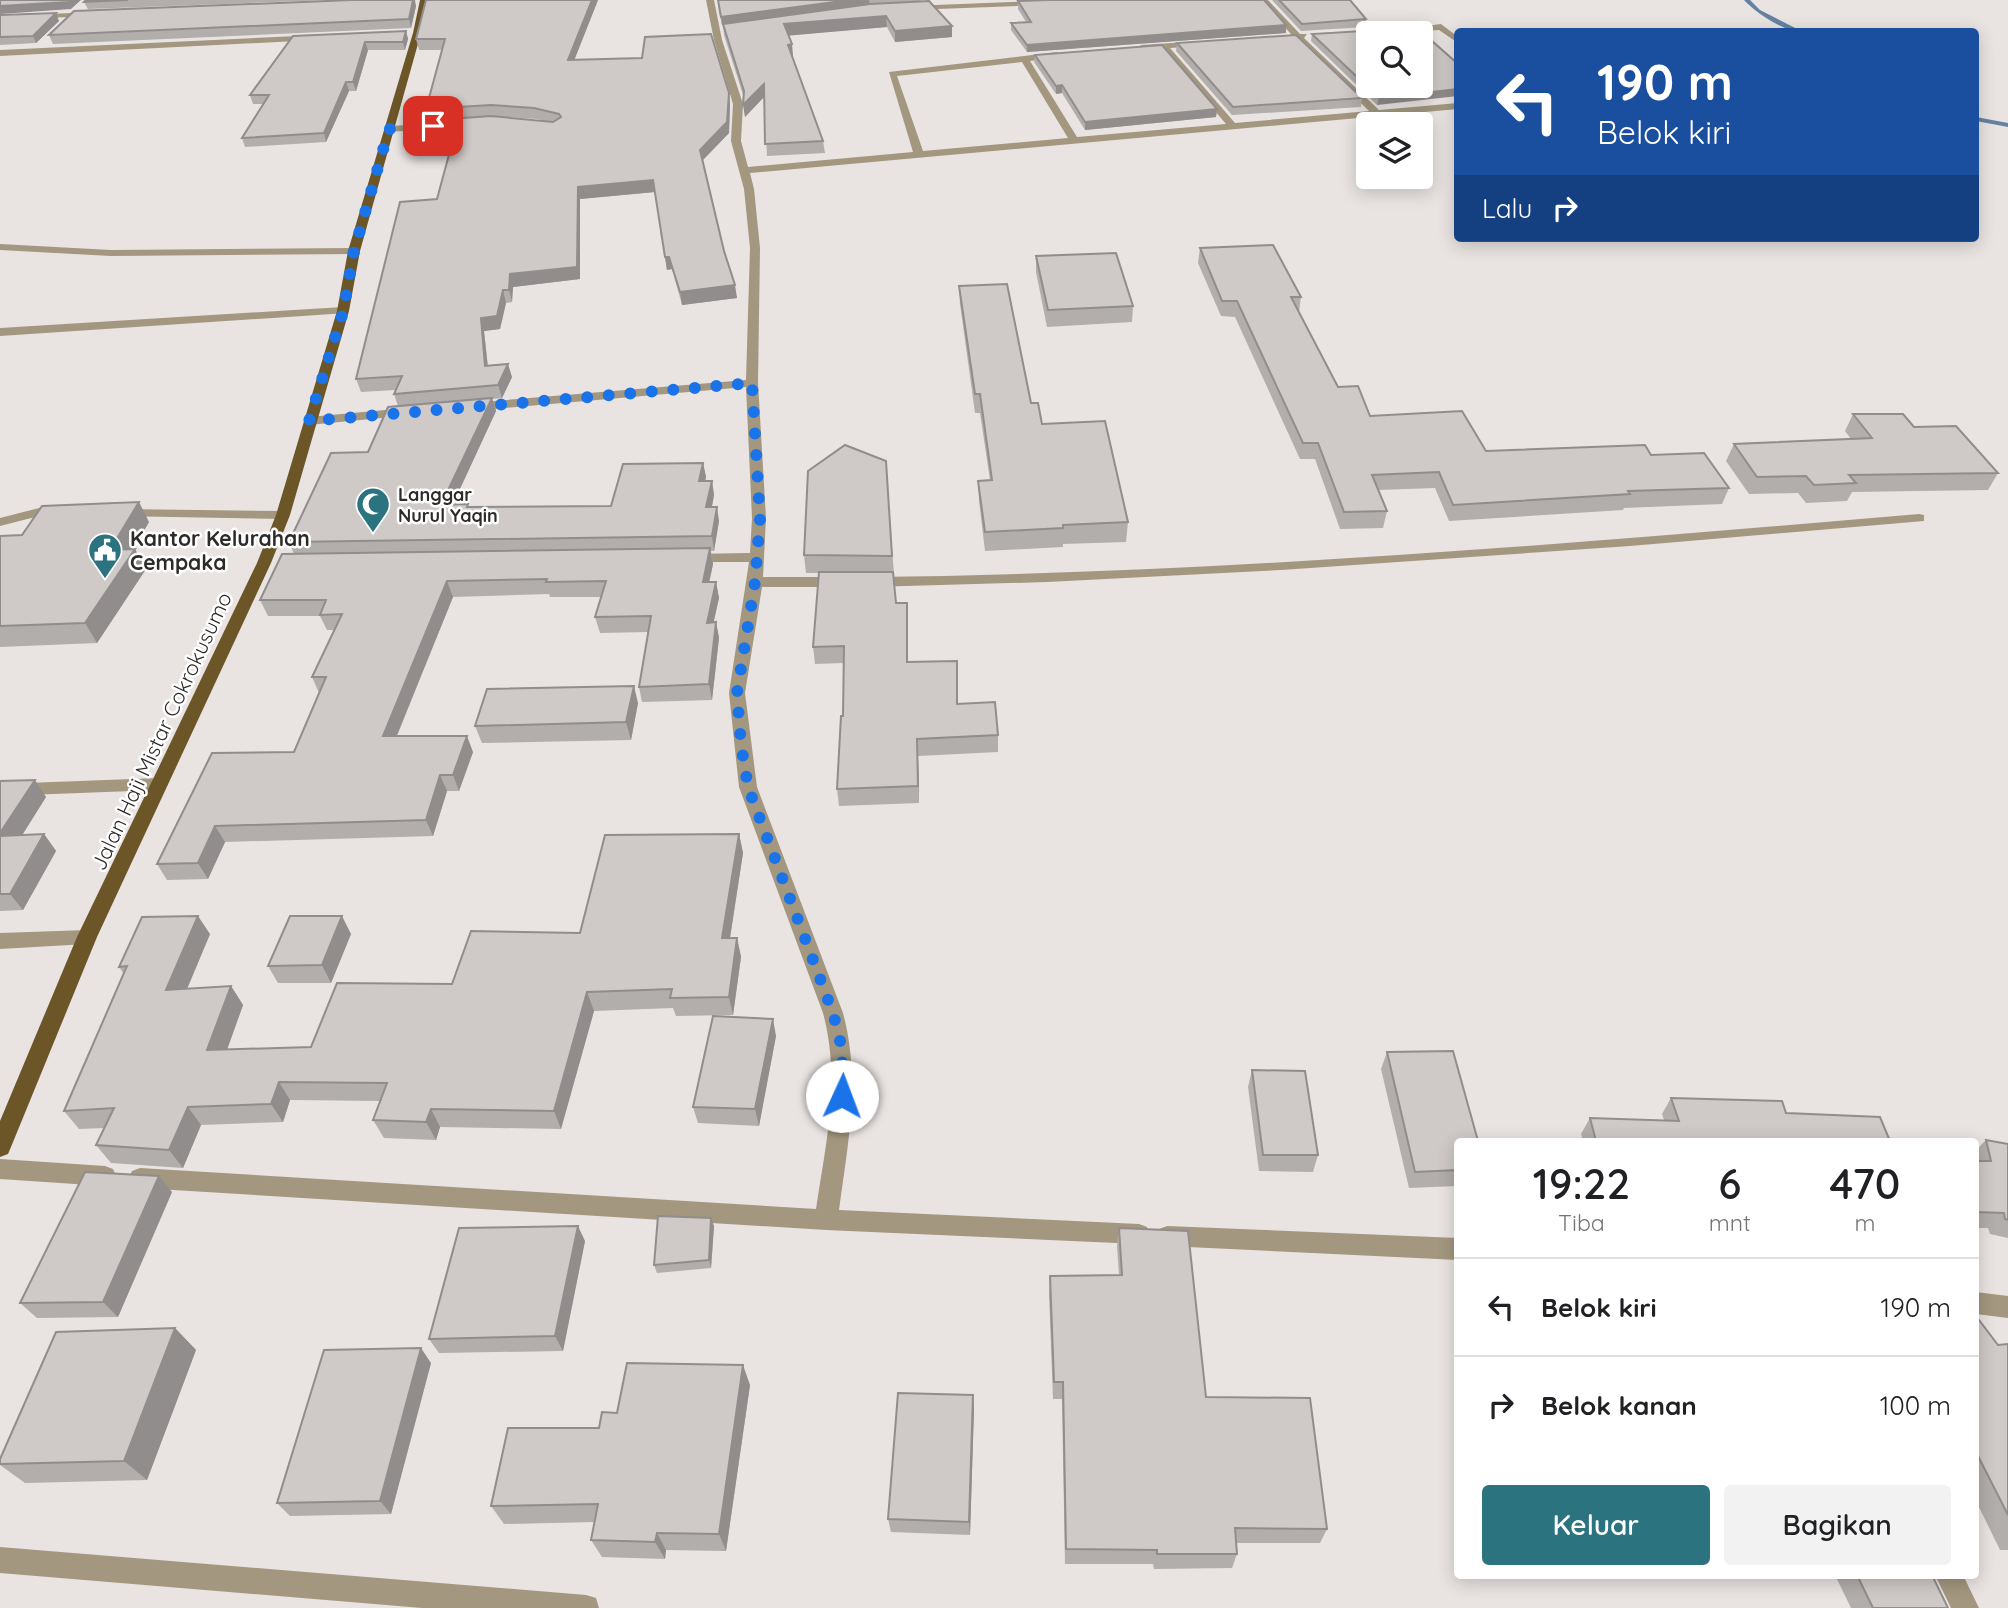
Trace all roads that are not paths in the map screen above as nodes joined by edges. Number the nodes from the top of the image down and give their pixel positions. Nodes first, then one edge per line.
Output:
1 (424, 0) edge
2 (710, 0) edge
3 (1264, 0) edge
4 (1044, 3) edge
5 (80, 8) edge
6 (895, 9) edge
7 (99, 14) edge
8 (72, 15) junction
9 (0, 18) edge
10 (63, 24) edge
11 (1433, 28) edge
12 (222, 31) edge
13 (1311, 36) edge
14 (323, 37) edge
15 (1298, 37) junction
16 (1284, 38) edge
17 (1454, 38) edge
18 (46, 42) edge
19 (215, 42) junction
20 (1217, 42) edge
21 (1164, 46) junction
22 (1125, 50) edge
23 (37, 51) junction
24 (0, 53) edge
25 (1074, 54) edge
26 (1024, 58) junction
27 (1454, 106) edge
28 (1376, 112) edge
29 (1389, 112) edge
30 (1356, 115) edge
31 (453, 125) edge
32 (1233, 126) junction
33 (389, 129) junction
34 (1074, 140) junction
35 (919, 154) junction
36 (744, 170) junction
37 (0, 247) edge
38 (354, 251) junction
39 (343, 312) junction
40 (0, 332) edge
41 (752, 383) junction
42 (461, 408) edge
43 (420, 411) edge
44 (309, 421) junction
45 (83, 512) edge
46 (110, 513) edge
47 (283, 515) junction
48 (1919, 518) dead end
49 (0, 522) edge
50 (758, 557) junction
51 (676, 558) edge
52 (755, 582) junction
53 (159, 784) junction
54 (0, 790) edge
55 (86, 937) junction
56 (0, 941) edge
57 (0, 1147) edge
58 (0, 1169) edge
59 (826, 1220) junction
60 (1454, 1249) edge
61 (1979, 1303) edge
62 (2008, 1307) edge
63 (0, 1560) edge
64 (1950, 1579) edge
65 (586, 1608) edge
66 (1966, 1608) edge

1 - 33 main road, Jalan Haji Mistar Cokrokusumo
2 - 36 street
3 - 15 street
4 - 6 street
5 - 8 street
7 - 8 street
8 - 9 street
8 - 10 street
11 - 17 street
12 - 19 street
13 - 15 street
14 - 19 street
15 - 16 street
15 - 28 street
18 - 23 street
19 - 23 street
20 - 21 street
21 - 22 street
21 - 32 street
23 - 24 street
25 - 26 street
26 - 34 street
26 - 35 street
27 - 29 street
30 - 32 street
31 - 33 street
32 - 34 street
33 - 38 main road, Jalan Haji Mistar Cokrokusumo
34 - 35 street
35 - 36 street
36 - 41 street
37 - 38 street
38 - 39 main road, Jalan Haji Mistar Cokrokusumo
39 - 40 street
39 - 44 main road, Jalan Haji Mistar Cokrokusumo
41 - 42 street
41 - 50 street
43 - 44 street
44 - 47 main road, Jalan Haji Mistar Cokrokusumo
45 - 49 street
46 - 47 street
47 - 53 main road, Jalan Haji Mistar Cokrokusumo
48 - 52 street
50 - 51 street
50 - 52 street
52 - 59 street
53 - 54 street
53 - 55 main road, Jalan Haji Mistar Cokrokusumo
55 - 56 street
55 - 57 main road, Jalan Haji Mistar Cokrokusumo
58 - 59 street
59 - 60 street
61 - 62 street
63 - 65 street
64 - 66 street

